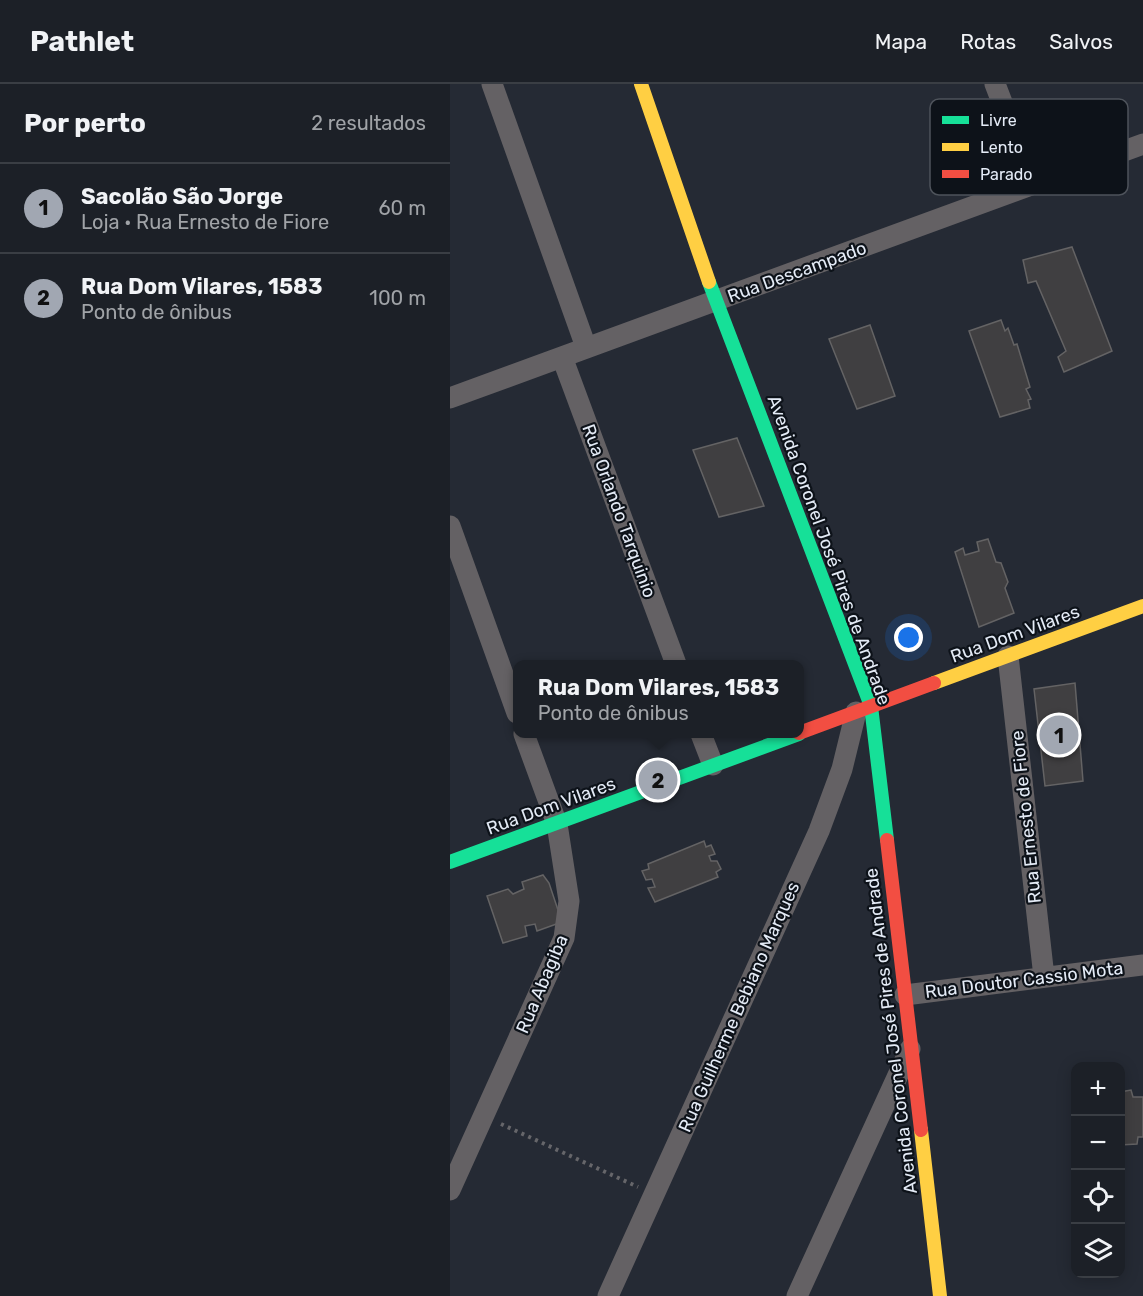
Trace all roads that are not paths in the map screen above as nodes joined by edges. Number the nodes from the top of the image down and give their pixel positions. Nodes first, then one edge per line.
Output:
1 (492, 84) edge
2 (641, 84) edge
3 (995, 84) edge
4 (1001, 99) edge
5 (1143, 144) edge
6 (1128, 149) edge
7 (1001, 195) edge
8 (716, 301) junction
9 (586, 347) junction
10 (562, 357) junction
11 (450, 398) edge
12 (450, 526) edge
13 (1143, 606) edge
14 (1008, 656) junction
15 (675, 660) edge
16 (513, 702) edge
17 (863, 709) junction
18 (804, 731) edge
19 (525, 738) edge
20 (703, 738) edge
21 (786, 738) edge
22 (713, 765) junction
23 (557, 824) junction
24 (450, 861) edge
25 (1143, 965) edge
26 (1044, 977) junction
27 (905, 995) junction
28 (911, 1045) junction
29 (450, 1190) edge
30 (608, 1296) edge
31 (797, 1296) edge
32 (940, 1296) edge

1 - 9 street
2 - 8 street, Avenida Coronel José Pires de Andrade
3 - 4 street
5 - 6 street, Rua Descampado
7 - 8 street, Rua Descampado
8 - 9 street, Rua Descampado
8 - 17 street, Avenida Coronel José Pires de Andrade
9 - 10 street, Rua Descampado
10 - 11 street, Rua Descampado
10 - 15 street, Rua Orlando Tarquinio
12 - 16 street
13 - 14 street, Rua Dom Vilares
14 - 17 street, Rua Dom Vilares
14 - 26 street, Rua Ernesto de Fiore
17 - 18 street, Rua Dom Vilares
17 - 27 street, Avenida Coronel José Pires de Andrade
17 - 30 street, Rua Guilherme Bebiano Marques
19 - 23 street, Rua Abagiba
20 - 22 street
21 - 22 street, Rua Dom Vilares
22 - 23 street, Rua Dom Vilares
23 - 24 street, Rua Dom Vilares
23 - 29 street, Rua Abagiba
25 - 26 street, Rua Doutor Cassio Mota
26 - 27 street, Rua Doutor Cassio Mota
27 - 28 street, Avenida Coronel José Pires de Andrade
28 - 31 street
28 - 32 street, Avenida Coronel José Pires de Andrade

